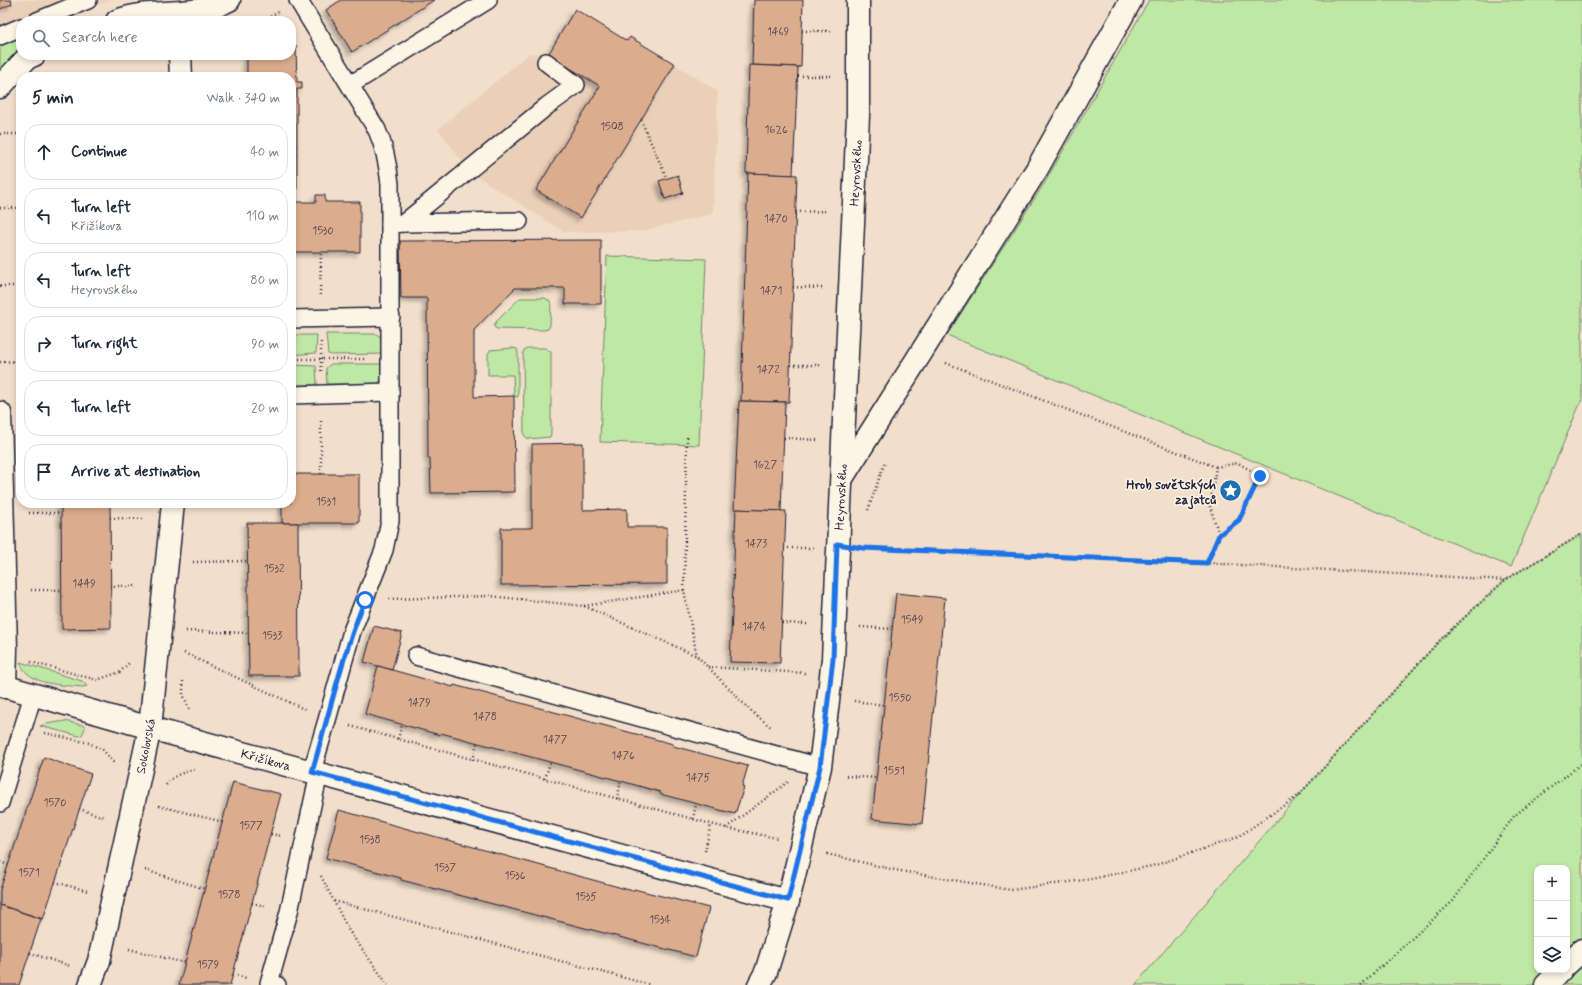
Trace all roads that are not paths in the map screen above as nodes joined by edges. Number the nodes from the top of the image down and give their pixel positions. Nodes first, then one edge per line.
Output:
1 (88, 0) edge
2 (229, 0) edge
3 (298, 0) edge
4 (488, 0) edge
5 (858, 0) edge
6 (1131, 0) edge
7 (179, 11) edge
8 (49, 16) edge
9 (134, 16) edge
10 (16, 29) edge
11 (0, 36) edge
12 (26, 60) edge
13 (180, 60) edge
14 (546, 62) dead end
15 (180, 72) edge
16 (350, 85) junction
17 (0, 87) edge
18 (519, 221) dead end
19 (397, 223) junction
20 (391, 317) junction
21 (296, 320) edge
22 (390, 392) junction
23 (296, 395) edge
24 (0, 413) edge
25 (840, 479) junction
26 (172, 508) edge
27 (2, 600) edge
28 (416, 656) dead end
29 (2, 686) edge
30 (33, 695) junction
31 (150, 728) junction
32 (820, 767) junction
33 (315, 772) junction
34 (0, 803) edge
35 (788, 900) junction
36 (1582, 950) edge
37 (1570, 961) edge
38 (1558, 973) edge
39 (90, 985) edge
40 (277, 985) edge
41 (759, 985) edge
42 (1546, 985) edge

1 - 8 lane
2 - 7 street
3 - 16 lane
4 - 16 lane
5 - 25 street, Heyrovského
6 - 25 street
7 - 9 street
10 - 11 lane
12 - 17 street
13 - 15 street
14 - 19 lane
16 - 19 lane
18 - 19 lane
19 - 20 lane
20 - 21 lane
20 - 22 lane
22 - 23 lane
22 - 33 lane
24 - 27 street
25 - 32 street, Heyrovského
26 - 31 street, Sokolovská
27 - 29 street
28 - 32 lane
29 - 30 street, Křižíkova
30 - 31 street, Křižíkova
30 - 34 lane
31 - 33 street, Křižíkova
31 - 39 street, Sokolovská
32 - 35 street, Heyrovského
33 - 35 street, Křižíkova
33 - 40 lane
35 - 41 street, Heyrovského
36 - 37 street
38 - 42 street

